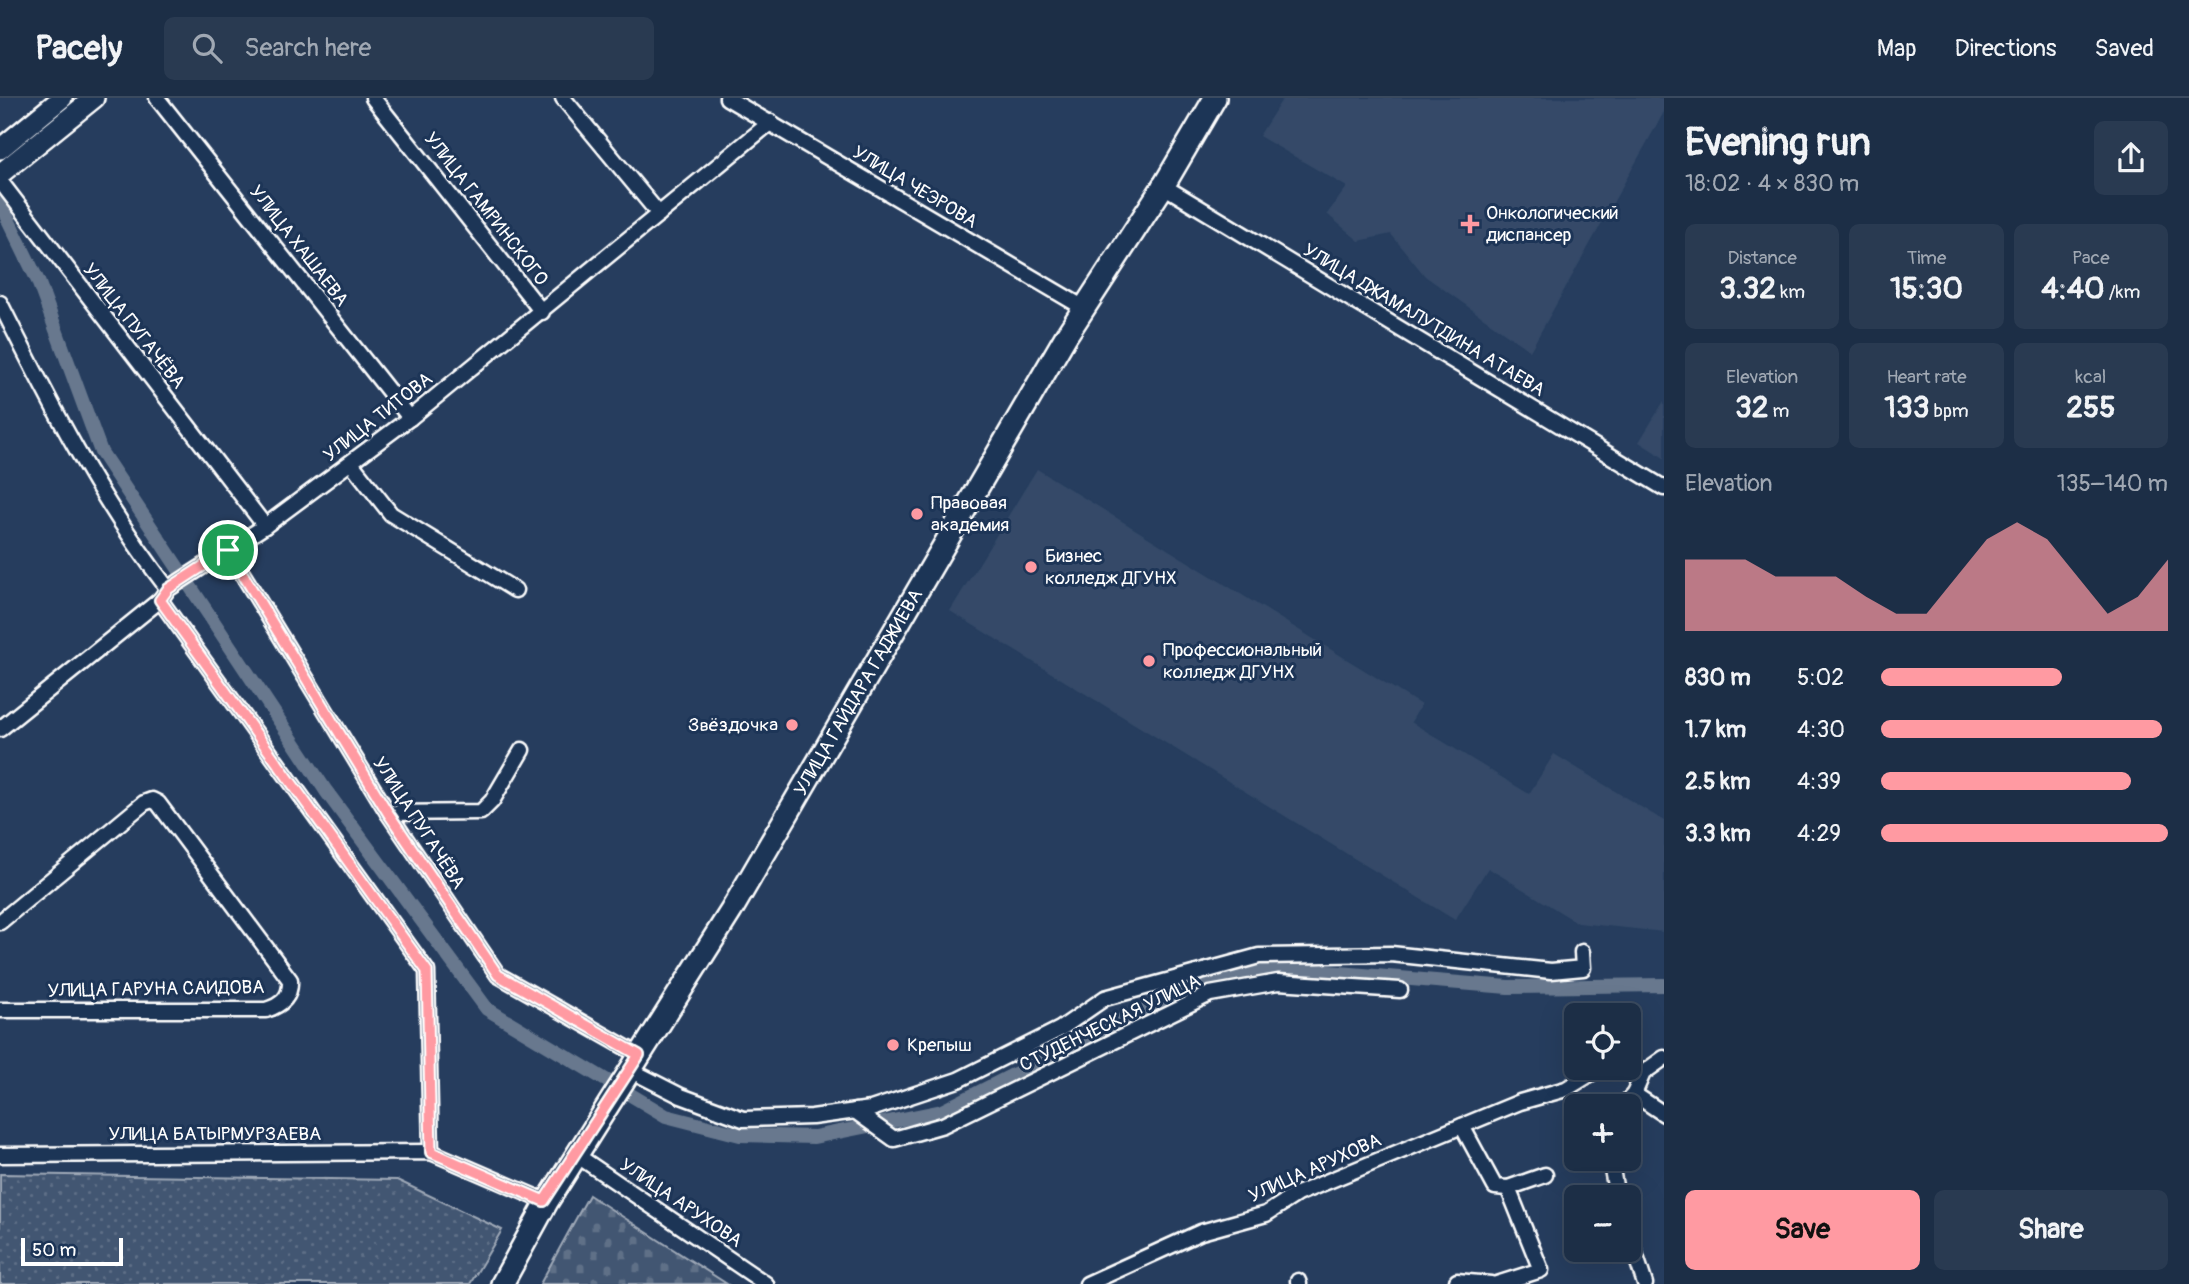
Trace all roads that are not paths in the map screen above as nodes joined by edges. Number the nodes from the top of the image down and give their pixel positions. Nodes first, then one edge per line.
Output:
1 (62, 98) edge
2 (94, 98) edge
3 (157, 98) edge
4 (373, 98) edge
5 (563, 98) edge
6 (727, 98) edge
7 (1213, 98) edge
8 (771, 122) junction
9 (0, 149) edge
10 (0, 174) edge
11 (0, 180) edge
12 (1162, 184) junction
13 (659, 214) junction
14 (0, 303) edge
15 (1083, 307) junction
16 (542, 312) junction
17 (410, 418) junction
18 (351, 463) junction
19 (1664, 488) edge
20 (265, 526) junction
21 (228, 550) junction
22 (515, 590) dead end
23 (164, 594) junction
24 (0, 729) edge
25 (522, 750) dead end
26 (388, 813) junction
27 (0, 922) edge
28 (1582, 952) dead end
29 (1400, 990) dead end
30 (0, 1010) edge
31 (1664, 1058) edge
32 (634, 1062) junction
33 (1581, 1080) edge
34 (1634, 1094) edge
35 (1641, 1099) edge
36 (855, 1111) junction
37 (1664, 1114) edge
38 (1462, 1126) junction
39 (431, 1152) junction
40 (0, 1155) edge
41 (577, 1155) junction
42 (1545, 1175) dead end
43 (1508, 1188) junction
44 (546, 1202) junction
45 (1637, 1262) edge
46 (1457, 1281) dead end
47 (500, 1284) edge
48 (766, 1284) edge
49 (1087, 1284) edge
50 (1494, 1284) edge
51 (1644, 1284) edge

1 - 9 main road
2 - 10 main road
3 - 17 street, УЛИЦА ХАШАЕВА
4 - 16 street, УЛИЦА ГАМРИНСКОГО
5 - 13 street
6 - 8 street, УЛИЦА ЧЕЭРОВА
7 - 12 main road, УЛИЦА ГАЙДАРА ГАДЖИЕВА
8 - 13 street, УЛИЦА ТИТОВА
8 - 15 street, УЛИЦА ЧЕЭРОВА
11 - 20 street, УЛИЦА ПУГАЧЁВА
12 - 15 main road, УЛИЦА ГАЙДАРА ГАДЖИЕВА
12 - 19 street, УЛИЦА ДЖАМАЛУТДИНА АТАЕВА
13 - 16 street, УЛИЦА ТИТОВА
14 - 23 street
15 - 32 main road, УЛИЦА ГАЙДАРА ГАДЖИЕВА
16 - 17 street, УЛИЦА ТИТОВА
17 - 18 street, УЛИЦА ТИТОВА
18 - 20 street, УЛИЦА ТИТОВА
18 - 22 street
20 - 21 street, УЛИЦА ТИТОВА
21 - 23 street, УЛИЦА ТИТОВА
21 - 26 street, УЛИЦА ПУГАЧЁВА
23 - 24 street, УЛИЦА ТИТОВА
23 - 39 street
25 - 26 street
26 - 32 street, УЛИЦА ПУГАЧЁВА
27 - 30 street, УЛИЦА ГАРУНА САИДОВА
28 - 36 street, УЛИЦА ПУГАЧЁВА
29 - 36 street, СТУДЕНЧЕСКАЯ УЛИЦА
31 - 34 street
32 - 36 street, УЛИЦА ПУГАЧЁВА
32 - 41 main road, УЛИЦА ГАЙДАРА ГАДЖИЕВА
33 - 38 street, УЛИЦА АРУХОВА
35 - 37 street
38 - 43 street
38 - 49 street, УЛИЦА АРУХОВА
39 - 40 street, УЛИЦА БАТЫРМУРЗАЕВА
39 - 44 street, УЛИЦА БАТЫРМУРЗАЕВА
41 - 44 main road, УЛИЦА ГАЙДАРА ГАДЖИЕВА
41 - 48 street, УЛИЦА АРУХОВА
42 - 43 street
43 - 50 street
44 - 47 main road, УЛИЦА ГАЙДАРА ГАДЖИЕВА
45 - 51 street
46 - 50 street

